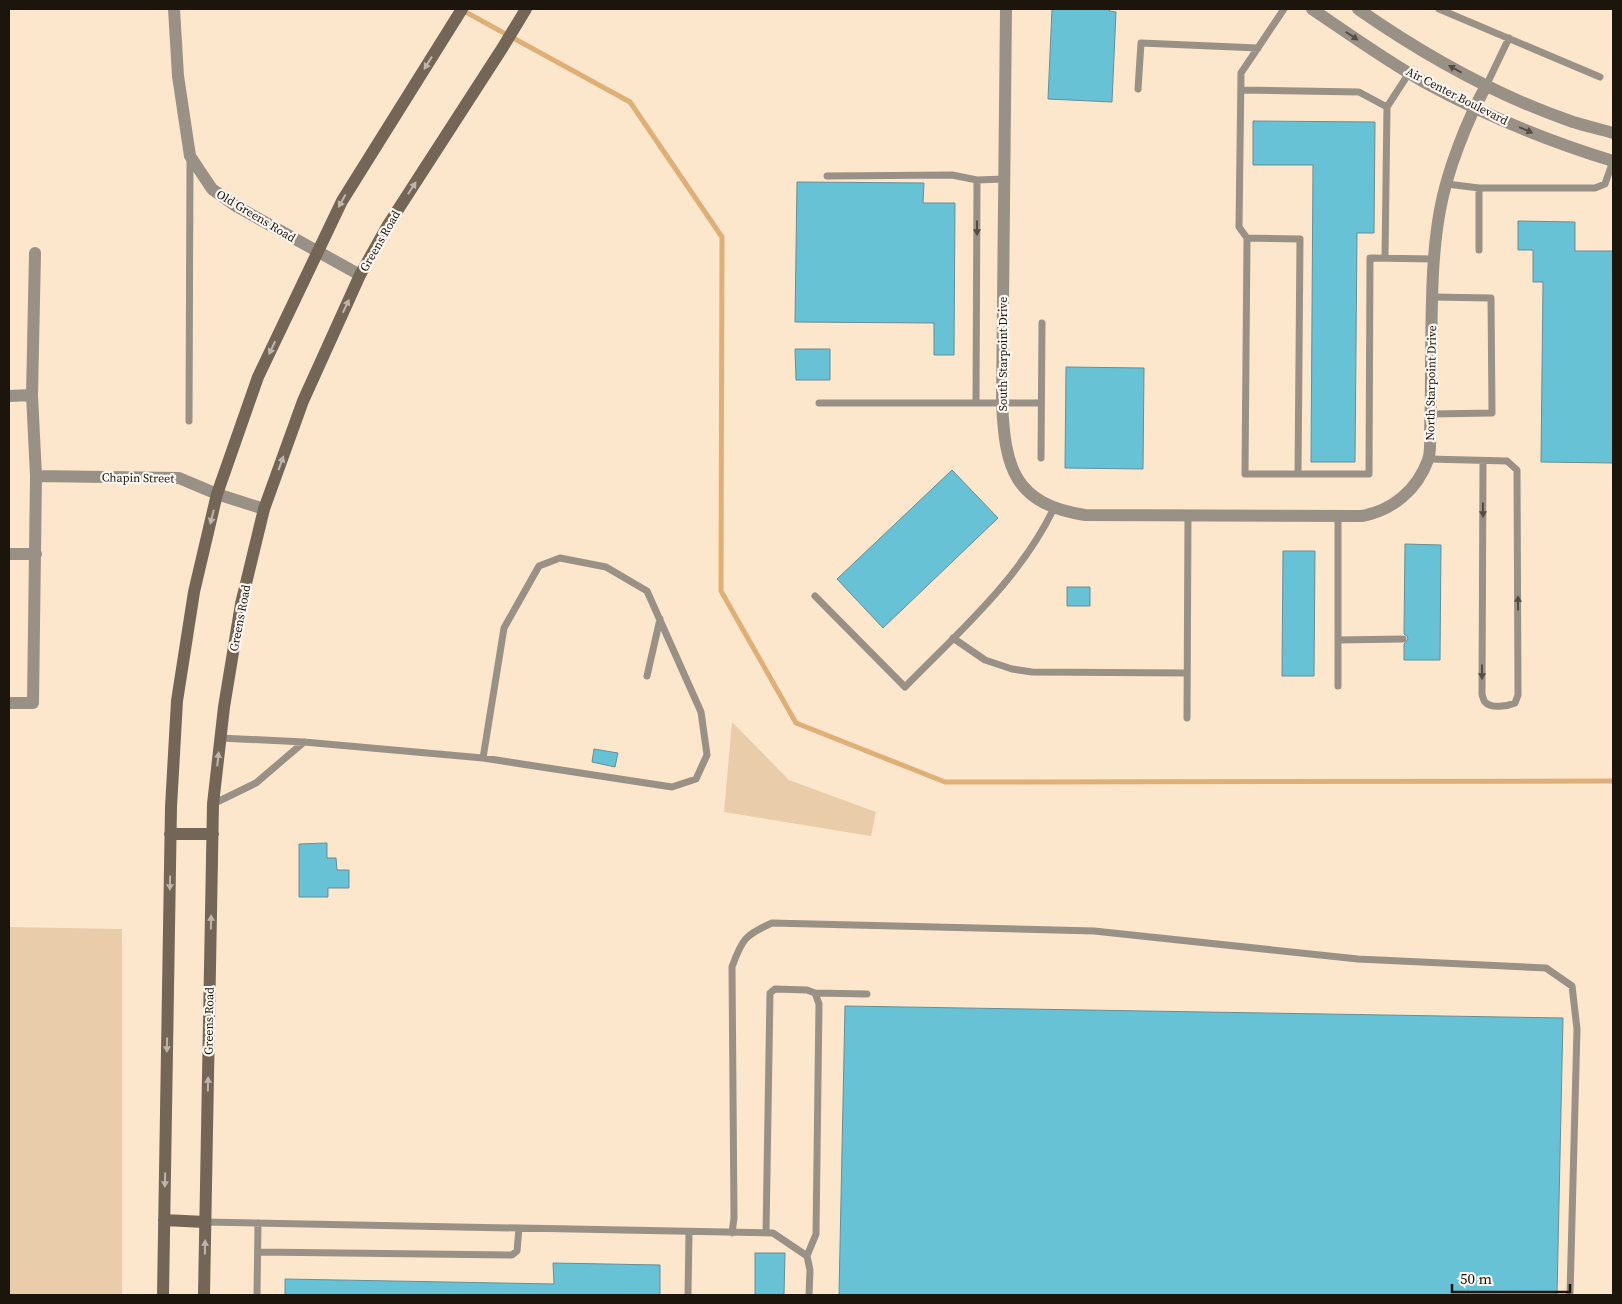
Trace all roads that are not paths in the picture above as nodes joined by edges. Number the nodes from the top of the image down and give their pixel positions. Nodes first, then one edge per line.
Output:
1 (174, 9) edge
2 (462, 9) edge
3 (1006, 9) edge
4 (1284, 9) edge
5 (1312, 9) edge
6 (1358, 9) edge
7 (1439, 9) edge
8 (524, 12) edge
9 (1509, 38) junction
10 (1258, 48) junction
11 (1409, 73) junction
12 (1600, 77) dead end
13 (1486, 86) junction
14 (1138, 89) dead end
15 (1241, 90) junction
16 (1388, 107) junction
17 (1474, 108) junction
18 (1613, 133) edge
19 (190, 156) junction
20 (1613, 161) edge
21 (827, 176) dead end
22 (1004, 178) junction
23 (977, 180) junction
24 (1447, 184) junction
25 (1479, 188) junction
26 (1247, 238) junction
27 (1479, 250) dead end
28 (317, 251) junction
29 (35, 253) dead end
30 (1385, 258) junction
31 (1434, 259) junction
32 (360, 275) junction
33 (1432, 297) junction
34 (1042, 323) dead end
35 (32, 395) junction
36 (9, 396) edge
37 (819, 403) dead end
38 (976, 403) junction
39 (1002, 403) junction
40 (1041, 404) junction
41 (1431, 414) junction
42 (189, 421) dead end
43 (1041, 458) dead end
44 (1428, 459) junction
45 (1483, 461) junction
46 (1298, 474) junction
47 (36, 476) junction
48 (217, 494) junction
49 (1054, 508) junction
50 (264, 509) junction
51 (1188, 514) junction
52 (1224, 514) joint
53 (1338, 515) junction
54 (9, 554) edge
55 (36, 554) junction
56 (814, 596) dead end
57 (660, 619) junction
58 (953, 638) junction
59 (1404, 639) dead end
60 (1338, 640) junction
61 (1187, 672) junction
62 (647, 676) dead end
63 (1338, 686) dead end
64 (9, 704) edge
65 (1187, 718) dead end
66 (220, 738) junction
67 (304, 742) junction
68 (483, 758) junction
69 (213, 804) junction
70 (170, 834) junction
71 (212, 834) junction
72 (815, 993) junction
73 (867, 994) dead end
74 (164, 1220) junction
75 (205, 1222) junction
76 (258, 1223) junction
77 (519, 1228) junction
78 (689, 1232) junction
79 (732, 1233) junction
80 (766, 1233) junction
81 (258, 1252) junction
82 (807, 1256) junction
83 (163, 1295) edge
84 (204, 1295) edge
85 (257, 1295) edge
86 (688, 1295) edge
87 (809, 1295) edge
88 (1570, 1295) edge

1 - 19 street, Old Greens Road
2 -> 28 main road
3 - 22 street, South Starpoint Drive
4 - 10 lane
5 -> 11 street, Air Center Boulevard
13 -> 6 street, Air Center Boulevard
7 - 9 lane
32 -> 8 main road, Greens Road
9 - 12 lane
9 - 13 lane
10 - 14 lane
10 - 15 lane
11 - 16 lane
11 - 17 street, Air Center Boulevard
13 - 17 street, North Starpoint Drive
13 - 18 street, Air Center Boulevard
15 - 16 lane
15 - 26 lane
16 - 30 lane
17 -> 20 street, Air Center Boulevard
17 - 24 street, North Starpoint Drive
19 - 28 street, Old Greens Road
19 - 42 lane
20 - 25 lane
21 - 23 lane
22 - 23 lane
22 - 39 street, South Starpoint Drive
23 -> 38 lane
24 - 25 lane
24 - 31 street, North Starpoint Drive
25 - 27 lane
26 - 46 lane
26 - 46 lane
28 - 32 street, Old Greens Road
28 -> 48 main road
29 - 35 street
30 - 31 lane
30 - 46 lane
31 - 33 street, North Starpoint Drive
50 -> 32 main road, Greens Road
33 - 41 street, North Starpoint Drive
33 - 41 lane
34 - 40 lane
35 - 36 street
35 - 47 street
37 - 38 lane
38 - 39 lane
39 - 40 lane
39 - 49 street, South Starpoint Drive
40 - 43 lane
41 - 44 street, North Starpoint Drive
44 - 45 lane
44 - 53 street, North Starpoint Drive
45 -> 45 lane
47 - 48 street, Chapin Street
47 - 55 street
48 - 50 street, Chapin Street
48 -> 70 main road
49 - 51 street, South Starpoint Drive
49 - 58 lane
50 - 66 main road, Greens Road
51 - 52 street, South Starpoint Drive
51 - 61 lane
52 - 53 street, North Starpoint Drive
53 - 60 lane
54 - 55 street
55 - 64 street
56 - 58 lane
57 - 62 lane
57 - 68 lane
57 - 68 lane
58 - 61 lane
59 - 60 lane
60 - 63 lane
61 - 65 lane
66 - 67 lane
69 -> 66 main road, Greens Road
67 - 68 lane
67 - 69 lane
69 - 71 main road, Greens Road
70 - 71 main road
70 -> 74 main road
75 -> 71 main road, Greens Road
72 - 73 lane
72 - 80 lane
72 - 82 lane
74 - 75 main road
74 - 83 main road
75 - 76 lane
84 -> 75 main road, Greens Road
76 - 77 lane
76 - 81 lane
77 - 78 lane
77 - 81 lane
78 - 79 lane
78 - 86 lane
79 - 80 lane
79 - 88 lane
80 - 82 lane
81 - 85 lane
82 - 87 lane

